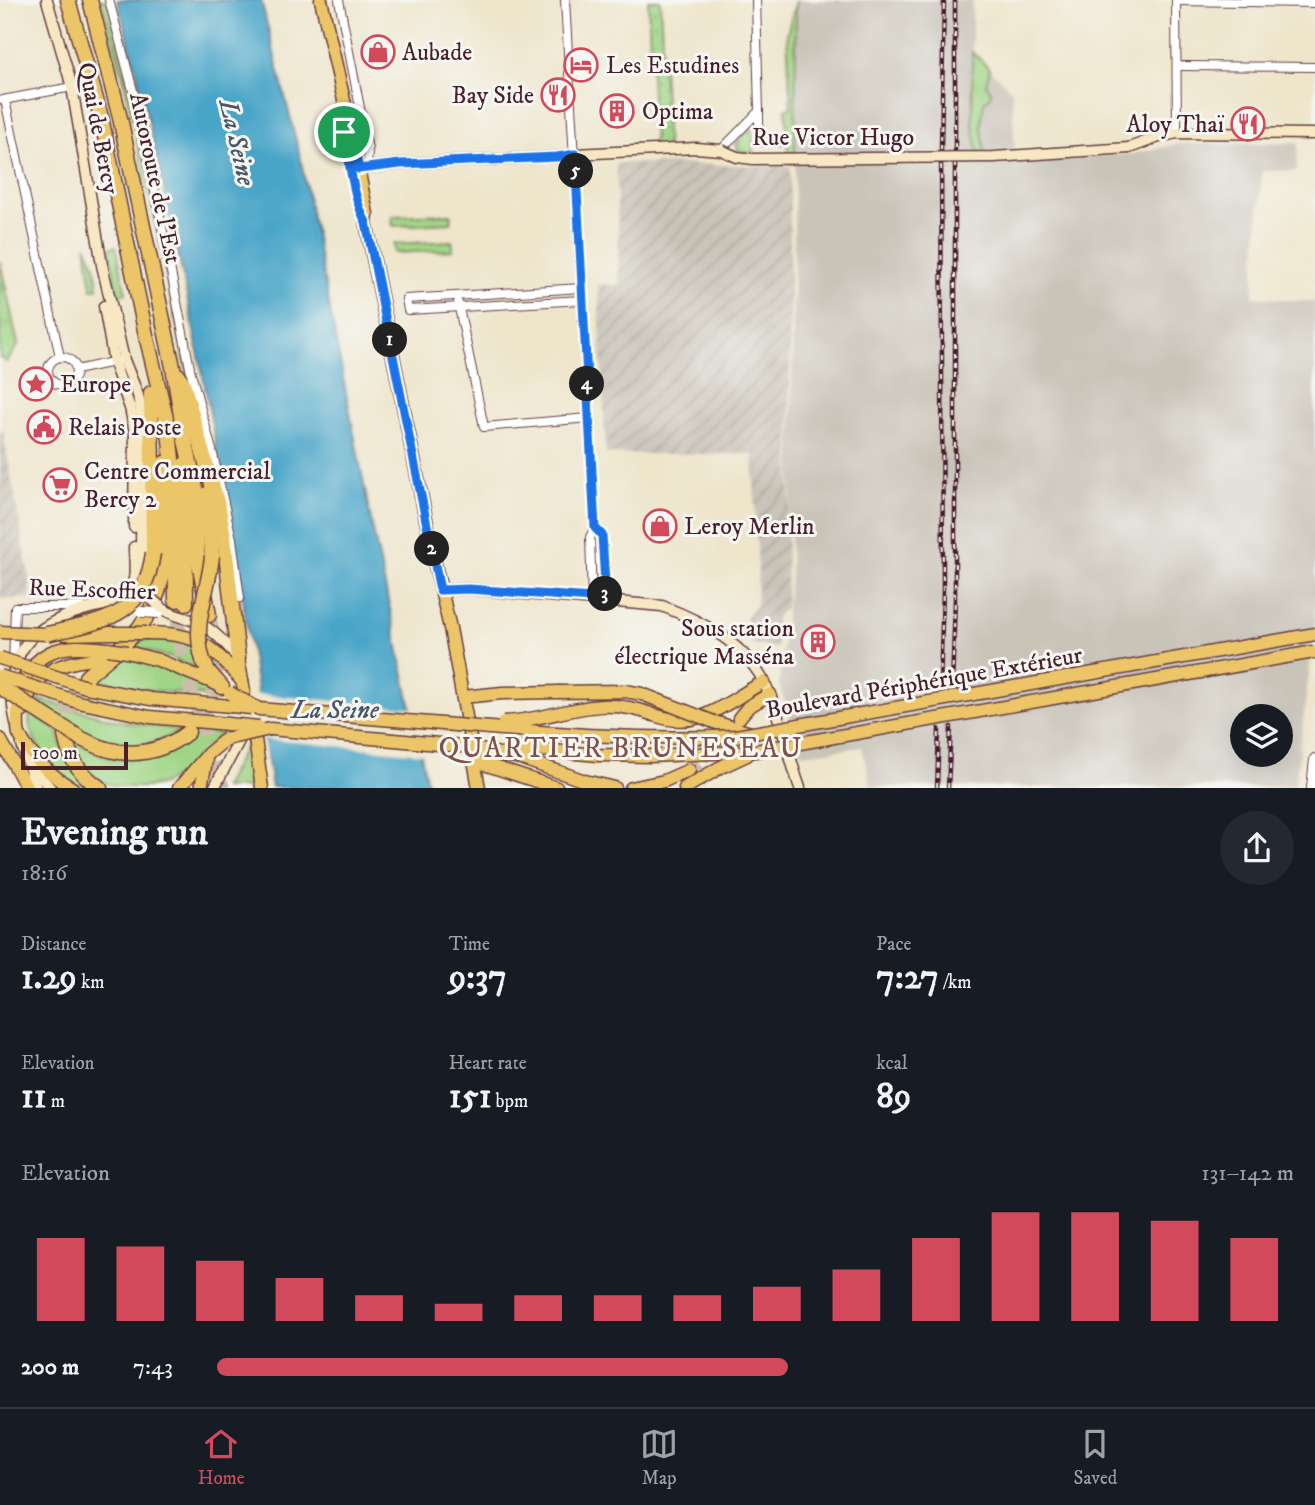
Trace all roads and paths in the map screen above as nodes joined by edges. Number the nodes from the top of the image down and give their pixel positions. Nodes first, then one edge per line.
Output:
1 (47, 0) edge
2 (68, 0) edge
3 (90, 0) edge
4 (109, 0) edge
5 (321, 0) edge
6 (339, 0) edge
7 (565, 0) edge
8 (756, 0) edge
9 (1176, 1) edge
10 (1315, 3) edge
11 (1177, 66) junction
12 (1315, 67) edge
13 (72, 87) junction
14 (3, 100) edge
15 (759, 111) junction
16 (1177, 133) junction
17 (1315, 134) edge
18 (784, 142) dead end
19 (722, 150) junction
20 (575, 154) junction
21 (359, 169) junction
22 (582, 289) junction
23 (458, 296) junction
24 (583, 300) junction
25 (459, 307) junction
26 (146, 335) junction
27 (60, 357) junction
28 (119, 361) junction
29 (173, 368) junction
30 (76, 370) junction
31 (164, 416) junction
32 (589, 418) junction
33 (185, 440) junction
34 (203, 455) junction
35 (595, 528) junction
36 (604, 560) junction
37 (591, 561) junction
38 (440, 590) junction
39 (592, 593) junction
40 (605, 594) junction
41 (240, 598) dead end
42 (93, 607) junction
43 (170, 607) junction
44 (209, 615) tunnel mouth
45 (0, 632) edge
46 (47, 634) junction
47 (1315, 634) edge
48 (109, 652) junction
49 (1315, 652) edge
50 (0, 658) edge
51 (238, 658) junction
52 (13, 668) junction
53 (0, 677) edge
54 (86, 682) junction
55 (0, 687) edge
56 (767, 688) junction
57 (227, 695) junction
58 (463, 697) junction
59 (740, 718) dead end
60 (455, 725) junction
61 (270, 729) junction
62 (18, 732) junction
63 (188, 732) dead end
64 (754, 734) junction
65 (65, 735) tunnel mouth
66 (0, 739) edge
67 (254, 739) dead end
68 (239, 741) dead end
69 (755, 751) junction
70 (209, 753) junction
71 (520, 753) junction
72 (1315, 758) edge
73 (27, 760) junction
74 (475, 761) junction
75 (689, 770) tunnel mouth
76 (190, 774) junction
77 (23, 785) edge
78 (36, 788) edge
79 (50, 788) edge
80 (72, 788) edge
81 (100, 788) edge
82 (169, 788) edge
83 (179, 788) edge
84 (201, 788) edge
85 (214, 788) edge
86 (262, 788) edge
87 (479, 788) edge
88 (556, 788) edge
89 (615, 788) edge
90 (631, 788) edge
91 (685, 788) edge
92 (800, 788) edge
93 (1312, 788) edge

1 - 13 main road, Quai de Bercy
2 - 26 highway, Autoroute de l’Est
3 - 29 highway, Autoroute de l’Est
4 - 41 street
5 - 21 main road
6 - 21 street
7 - 20 street
8 - 15 street
9 - 10 street
9 - 11 street
11 - 12 street
11 - 16 street
13 - 14 street
13 - 28 main road, Quai de Bercy
14 - 27 street
15 - 18 street
15 - 19 street
16 - 17 main road, Rue Victor Hugo
16 - 19 main road, Rue Victor Hugo, bridge
19 - 20 main road, Rue Victor Hugo
20 - 21 main road, Rue Victor Hugo
20 - 22 street
21 - 38 main road
22 - 23 street
22 - 24 street
23 - 25 street
23 - 25 street
24 - 25 street
24 - 32 street
25 - 32 street
26 - 31 highway
26 - 46 highway, bridge
27 - 30 street
27 - 30 street
28 - 30 street
28 - 42 main road, Quai de Bercy
28 - 43 main road, Quai de Bercy, bridge
29 - 33 highway
29 - 34 highway
31 - 43 highway
31 - 48 highway
32 - 35 street
33 - 43 highway
33 - 44 highway
34 - 51 highway
34 - 57 highway, bridge
35 - 36 street
35 - 37 street
36 - 37 street
36 - 40 street
37 - 39 street
38 - 39 main road
38 - 58 main road
39 - 40 main road
40 - 56 main road
42 - 43 street, Rue Escoffier, bridge
42 - 52 main road, Quai de Bercy
42 - 52 street, Rue Escoffier
43 - 51 main road, Quai de Bercy
45 - 46 main road, bridge
46 - 51 main road, bridge
47 - 64 main road, Boulevard Périphérique Extérieur, bridge
48 - 54 highway
48 - 57 main road, bridge
48 - 62 main road
49 - 69 main road, bridge
50 - 54 main road, Boulevard Périphérique Extérieur, bridge
52 - 62 main road
53 - 61 main road, bridge
54 - 57 main road, Boulevard Périphérique Extérieur
55 - 63 highway, bridge
56 - 59 main road
56 - 60 main road, bridge
56 - 92 main road
57 - 60 main road, Boulevard Périphérique Extérieur, bridge
58 - 64 main road, bridge
58 - 74 main road
60 - 64 main road, Boulevard Périphérique Extérieur, bridge
61 - 70 main road, bridge
61 - 71 main road, bridge
62 - 73 main road
62 - 80 main road
65 - 81 highway
66 - 77 main road
67 - 86 main road
68 - 85 main road
69 - 71 main road
69 - 91 main road
70 - 76 main road
70 - 84 main road
71 - 89 main road
72 - 93 street
73 - 78 main road
73 - 79 main road
74 - 87 main road
74 - 88 main road
75 - 90 main road
76 - 82 main road
76 - 83 main road

